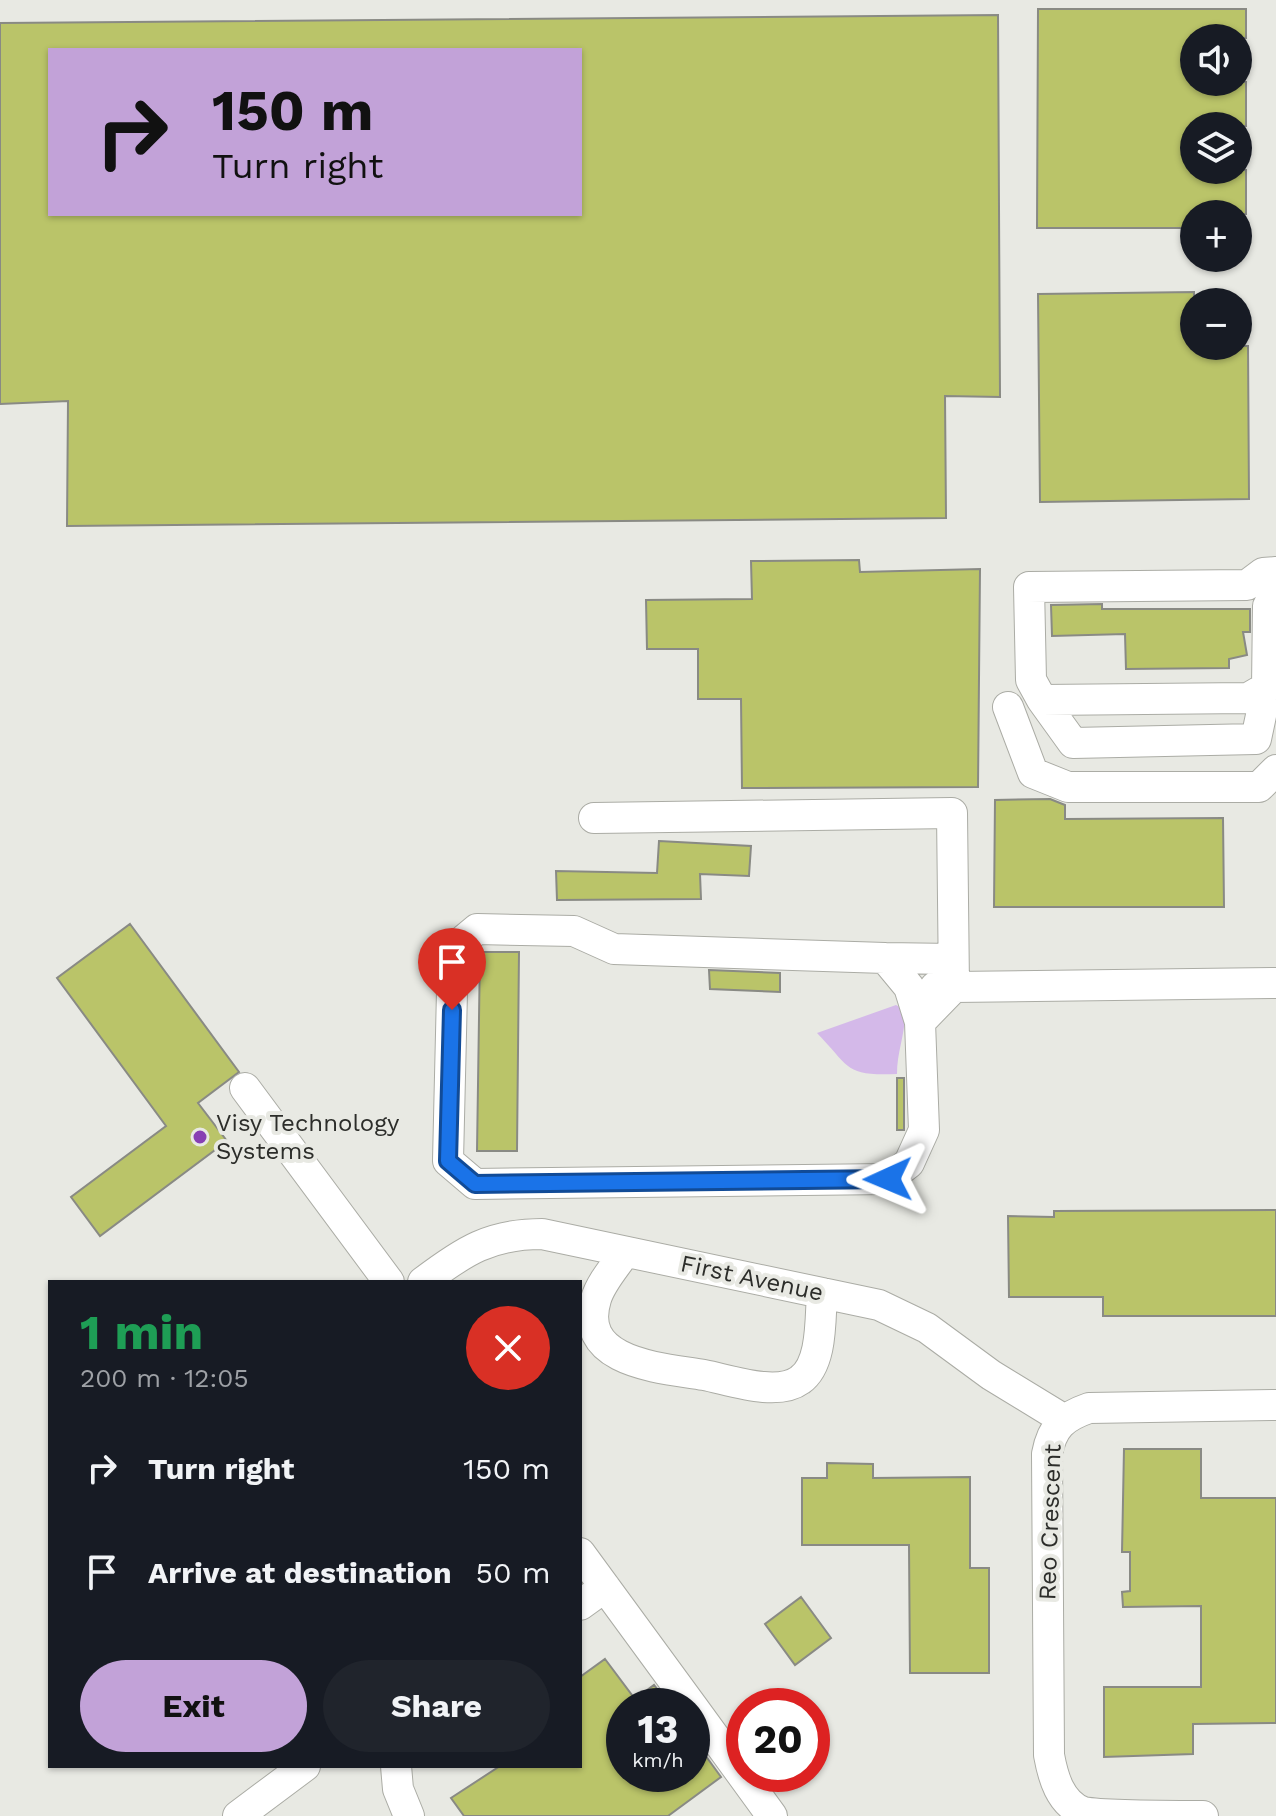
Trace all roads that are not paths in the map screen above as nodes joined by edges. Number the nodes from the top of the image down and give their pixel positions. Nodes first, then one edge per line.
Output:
1 (1276, 572) edge
2 (1276, 594) edge
3 (1267, 687) junction
4 (1042, 700) junction
5 (1008, 707) dead end
6 (1270, 787) edge
7 (594, 818) dead end
8 (885, 958) junction
9 (953, 973) junction
10 (1276, 983) edge
11 (909, 987) junction
12 (920, 1022) junction
13 (245, 1088) dead end
14 (625, 1252) junction
15 (388, 1280) edge
16 (426, 1280) edge
17 (822, 1293) junction
18 (1276, 1405) edge
19 (1063, 1419) junction
20 (582, 1556) edge
21 (605, 1587) junction
22 (582, 1604) edge
23 (679, 1688) edge
24 (710, 1731) edge
25 (302, 1768) edge
26 (396, 1768) edge
27 (238, 1816) edge
28 (409, 1816) edge
29 (772, 1816) edge
30 (1203, 1816) edge

1 - 4 street
2 - 3 street
3 - 4 street
3 - 4 street
5 - 6 street
7 - 9 street
8 - 9 street
8 - 11 street
8 - 12 street
9 - 10 street
9 - 11 street
9 - 12 street
11 - 12 street
13 - 15 street
14 - 16 street, First Avenue
14 - 17 street, First Avenue
14 - 17 street
17 - 19 street, First Avenue
18 - 19 street, Reo Crescent
19 - 30 street, Reo Crescent
20 - 21 street
21 - 22 street
21 - 23 street
24 - 29 street
25 - 27 street
26 - 28 street

